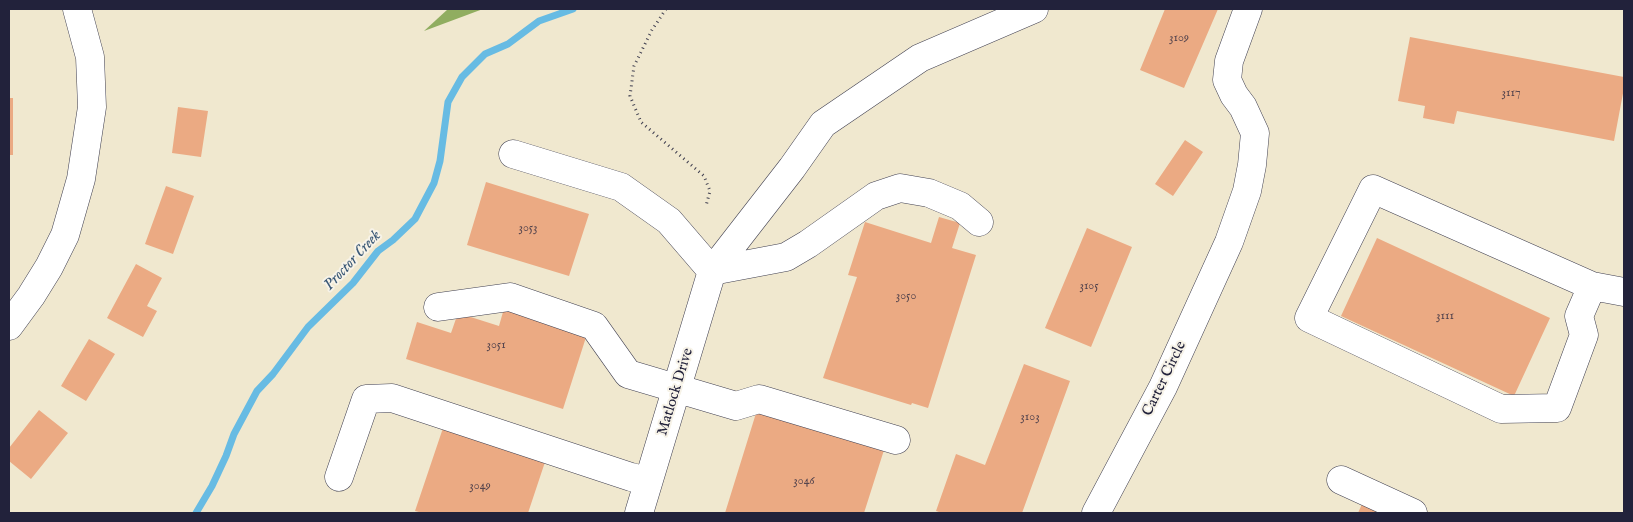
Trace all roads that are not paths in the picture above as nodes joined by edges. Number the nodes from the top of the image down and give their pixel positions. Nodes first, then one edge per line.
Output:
1 (77, 9) edge
2 (1034, 9) edge
3 (1248, 9) edge
4 (514, 154) dead end
5 (979, 222) dead end
6 (712, 271) junction
7 (1592, 286) junction
8 (1624, 292) edge
9 (438, 307) dead end
10 (9, 326) edge
11 (677, 388) junction
12 (896, 440) dead end
13 (339, 477) dead end
14 (1341, 480) dead end
15 (648, 481) junction
16 (639, 513) edge
17 (1096, 513) edge
18 (1413, 513) edge

1 - 10 street
2 - 6 street
3 - 17 street, Carter Circle
4 - 6 street
5 - 6 street
6 - 11 street, Matlock Drive
7 - 7 street
7 - 8 street
9 - 11 street
11 - 12 street
11 - 15 street, Matlock Drive
13 - 15 street
14 - 18 street
15 - 16 street, Matlock Drive

